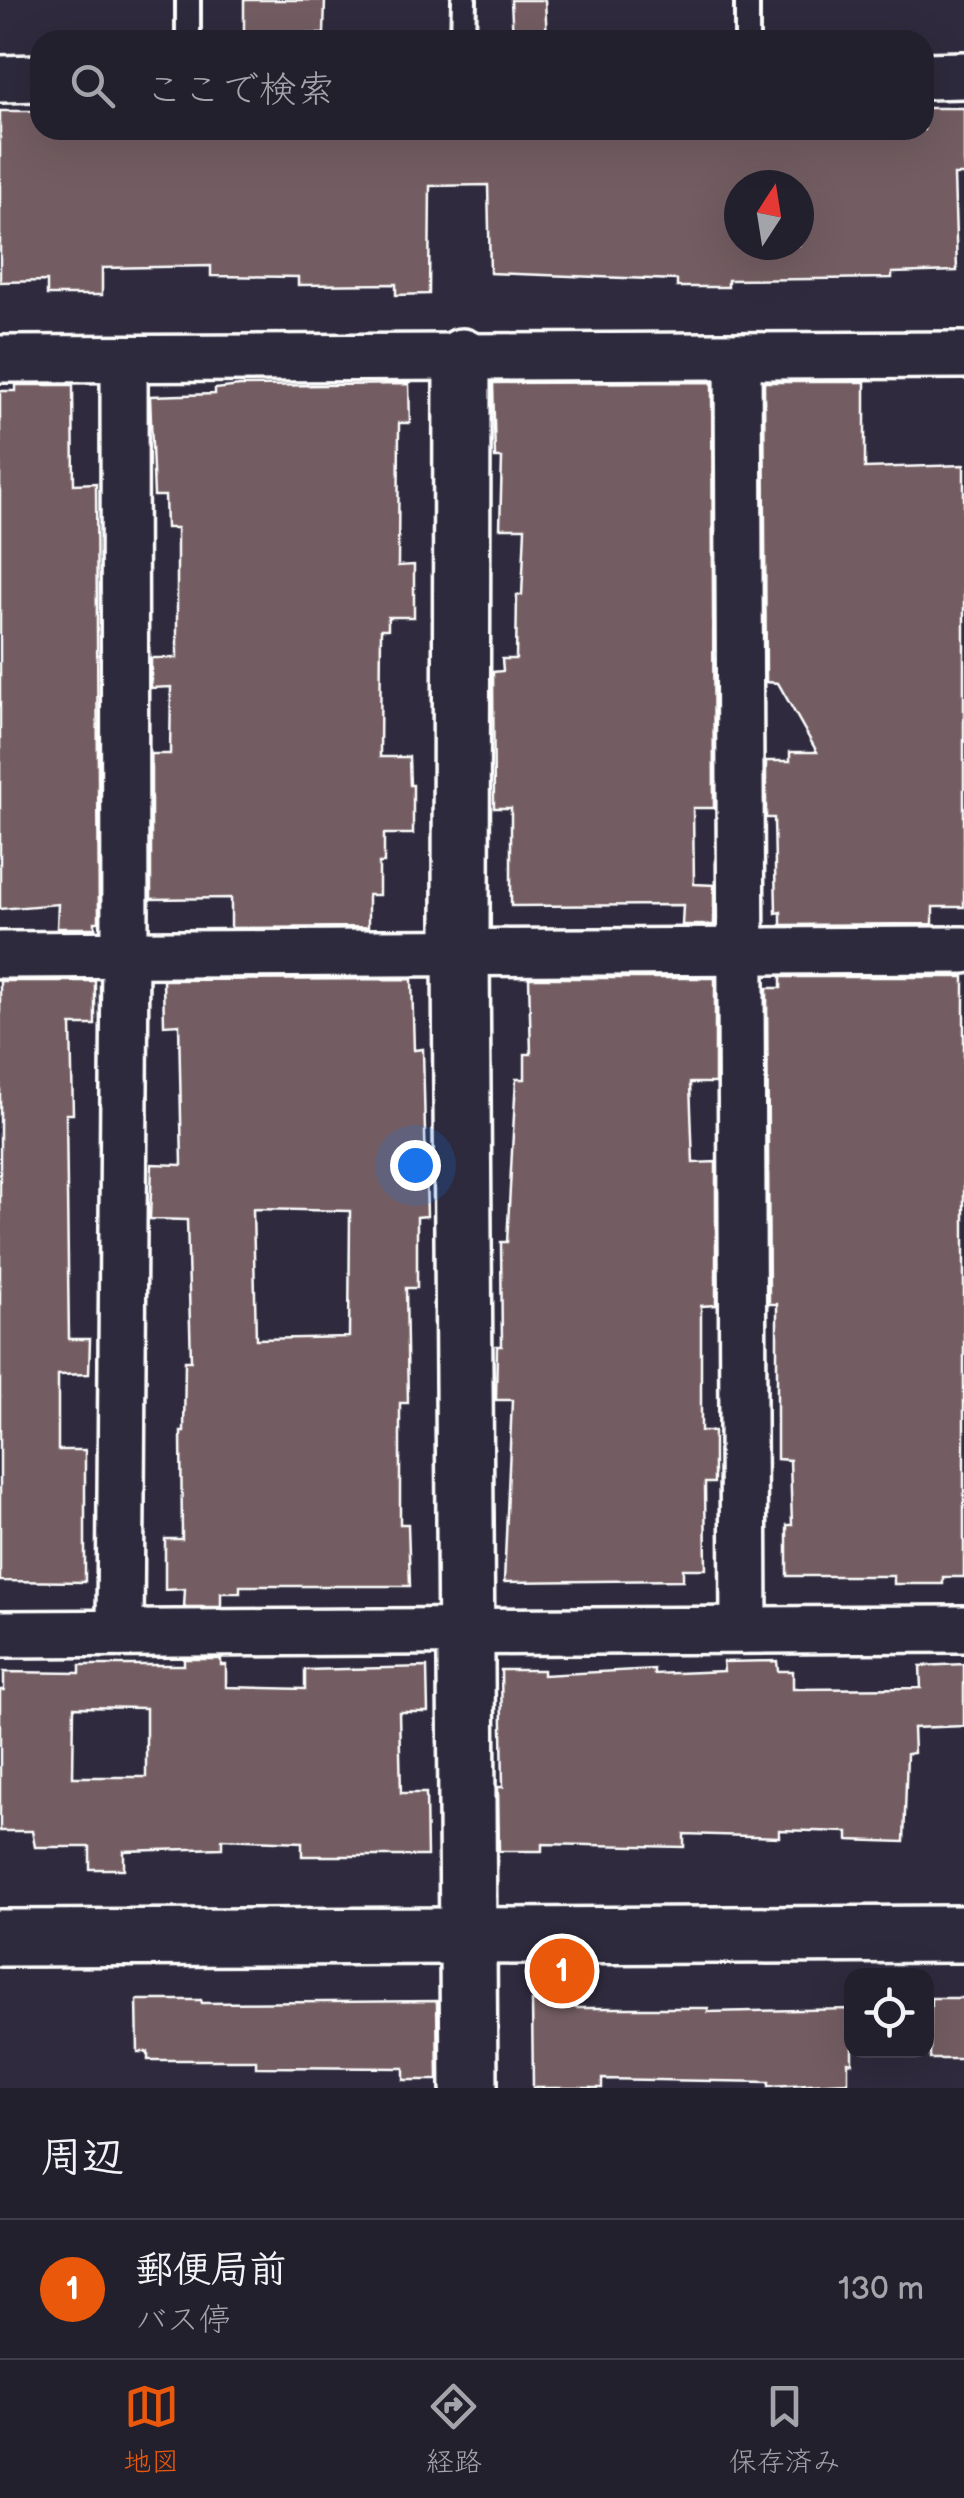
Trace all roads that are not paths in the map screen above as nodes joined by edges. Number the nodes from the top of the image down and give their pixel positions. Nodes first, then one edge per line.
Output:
1 (188, 0) edge
2 (464, 0) edge
3 (747, 0) edge
4 (188, 30) edge
5 (463, 30) edge
6 (747, 30) edge
7 (934, 76) edge
8 (964, 76) edge
9 (0, 78) edge
10 (30, 78) edge
11 (964, 355) edge
12 (738, 356) junction
13 (462, 357) junction
14 (124, 358) junction
15 (0, 359) edge
16 (743, 948) junction
17 (964, 950) edge
18 (461, 953) junction
19 (125, 954) junction
20 (0, 956) edge
21 (964, 1629) edge
22 (744, 1630) junction
23 (467, 1632) junction
24 (120, 1633) junction
25 (0, 1634) edge
26 (964, 1934) edge
27 (469, 1935) junction
28 (0, 1938) edge
29 (468, 2088) edge

1 - 4 lane
2 - 5 lane
3 - 6 lane
7 - 8 street
9 - 10 street
11 - 12 street
12 - 13 street
12 - 16 street
13 - 14 street
13 - 18 street
14 - 15 street
14 - 19 street
16 - 17 street
16 - 18 street
16 - 22 street
18 - 19 street
18 - 23 street
19 - 20 street
19 - 24 street
21 - 22 street
22 - 23 street
23 - 24 street
23 - 27 street
24 - 25 street
26 - 27 street
27 - 28 street
27 - 29 street

